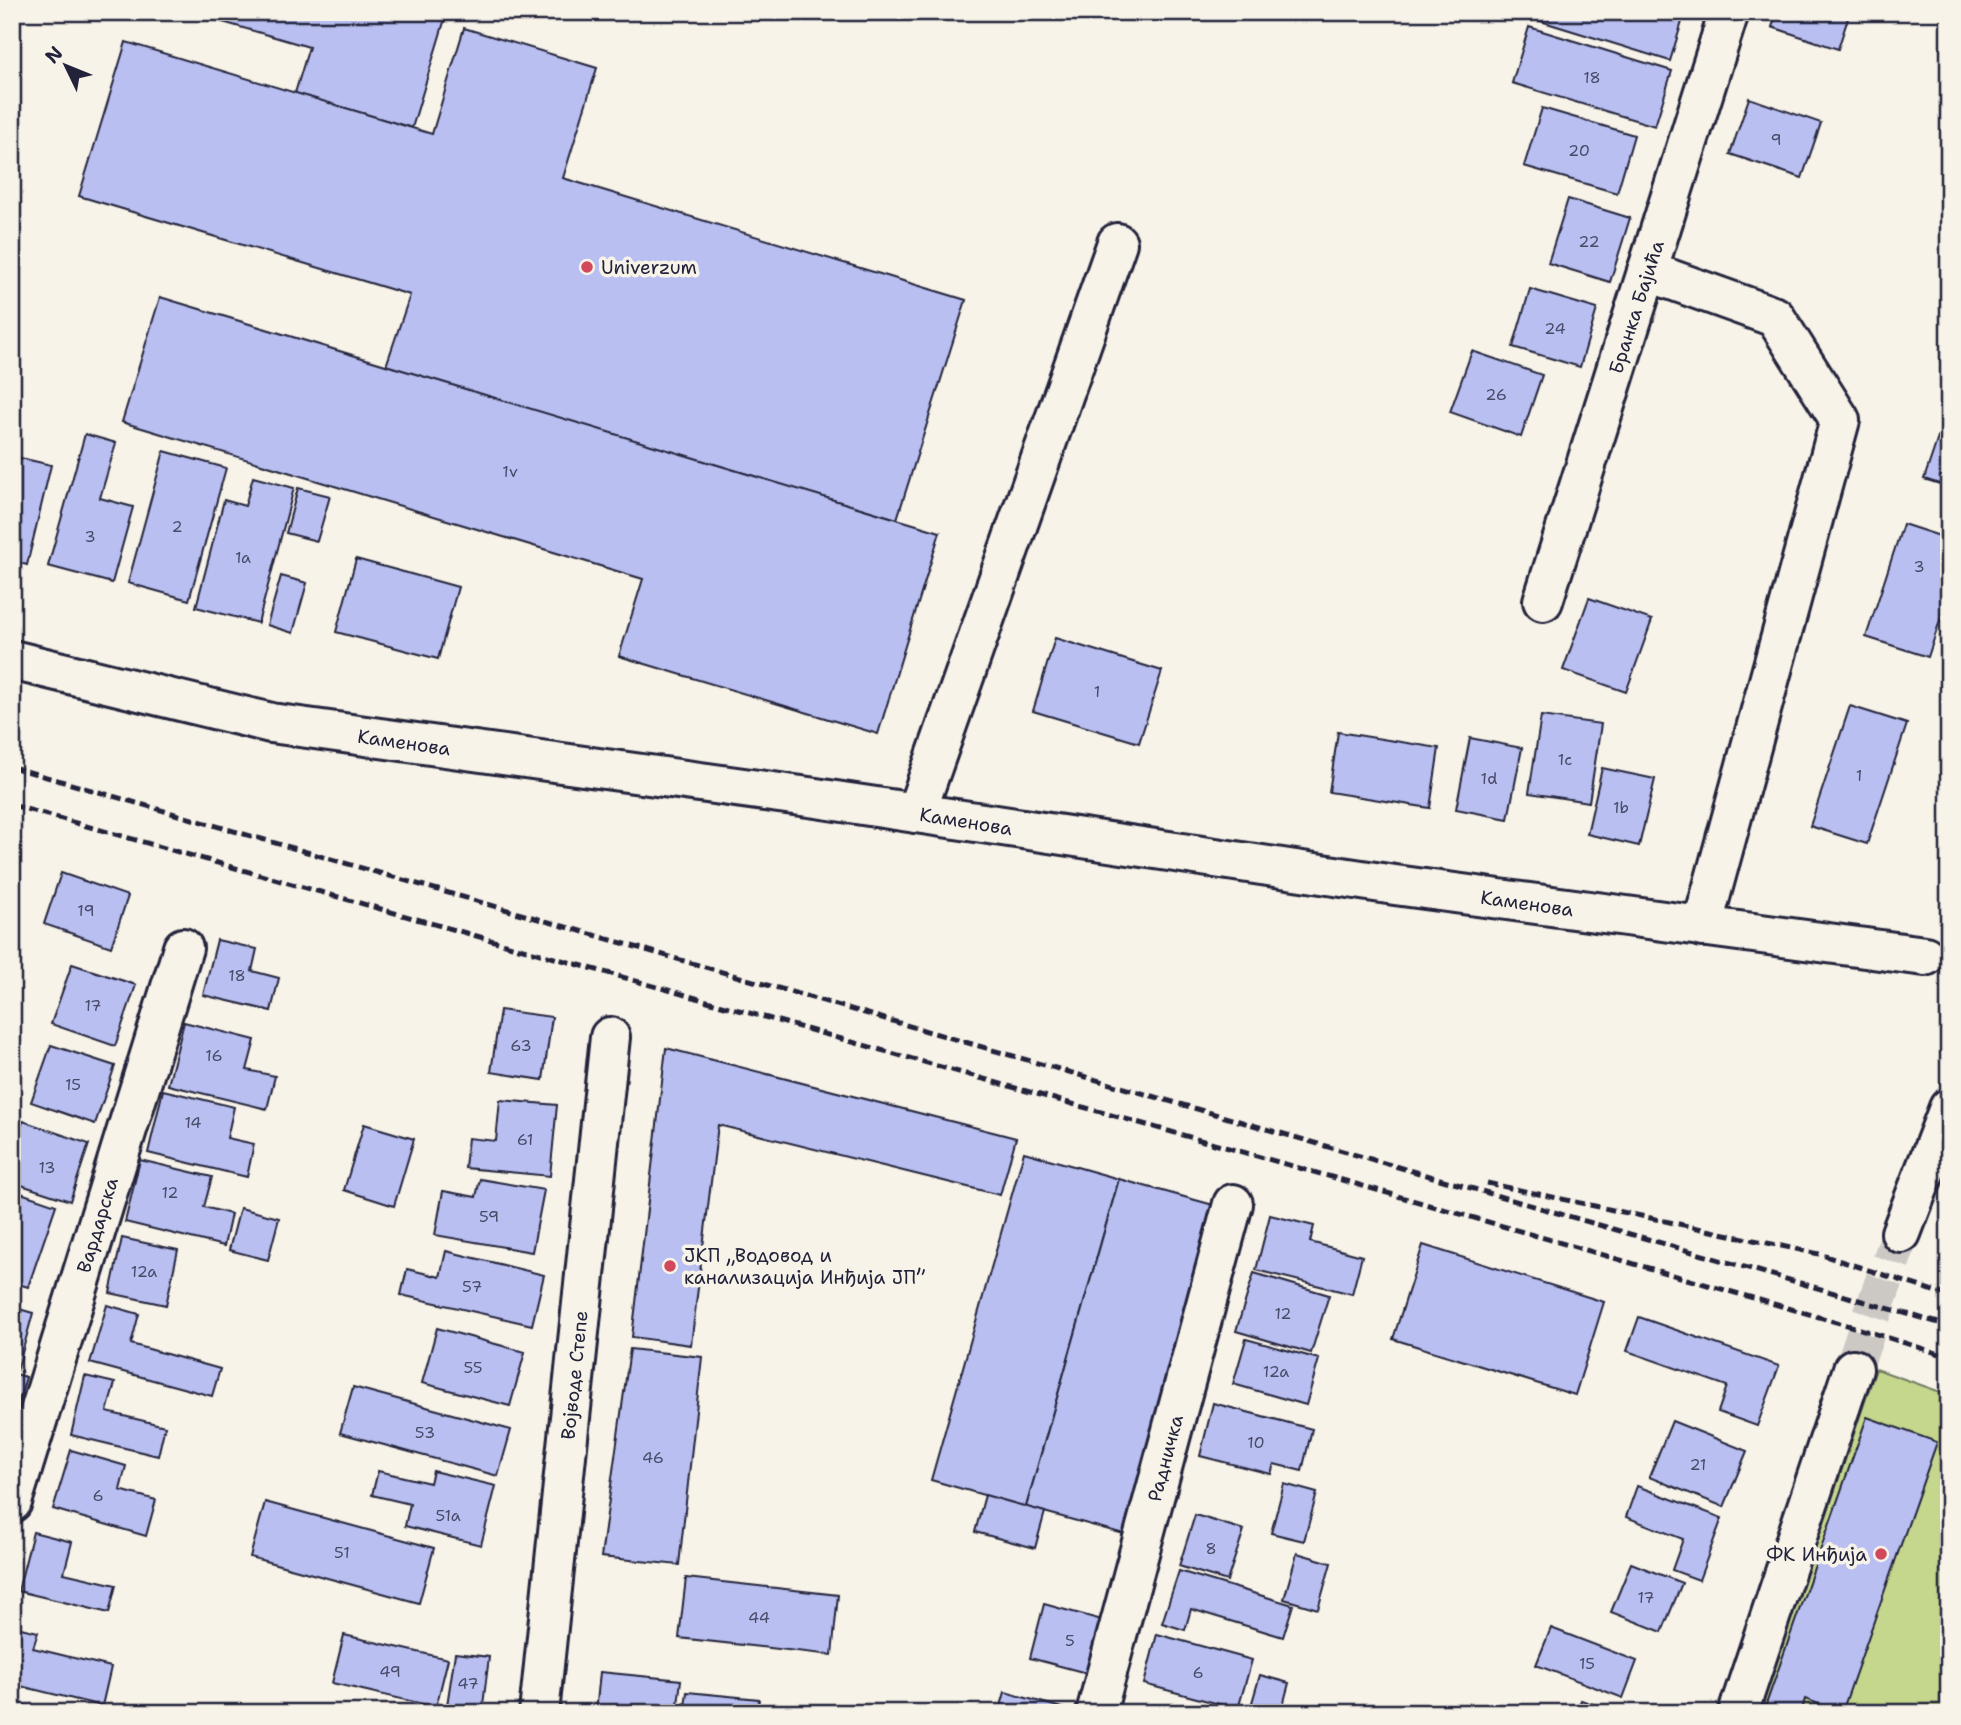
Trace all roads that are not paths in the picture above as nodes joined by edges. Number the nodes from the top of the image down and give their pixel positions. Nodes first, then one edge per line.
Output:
1 (1729, 12) edge
2 (1117, 243) dead end
3 (1647, 271) junction
4 (1543, 601) dead end
5 (12, 660) edge
6 (916, 813) junction
7 (1702, 927) junction
8 (183, 948) dead end
9 (1924, 956) dead end
10 (610, 1037) dead end
11 (1949, 1108) edge
12 (1233, 1204) dead end
13 (1901, 1233) tunnel mouth
14 (1853, 1369) tunnel mouth
15 (12, 1502) edge
16 (538, 1713) edge
17 (1096, 1713) edge
18 (1738, 1713) edge

1 - 3 street, Бранка Бајића
2 - 6 street
3 - 4 street, Бранка Бајића
3 - 7 street
5 - 6 street, Каменова
6 - 7 street, Каменова
7 - 9 street, Каменова
8 - 15 street, Вардарска
10 - 16 street, Војводе Степе
11 - 13 street
12 - 17 street, Радничка
14 - 18 street

